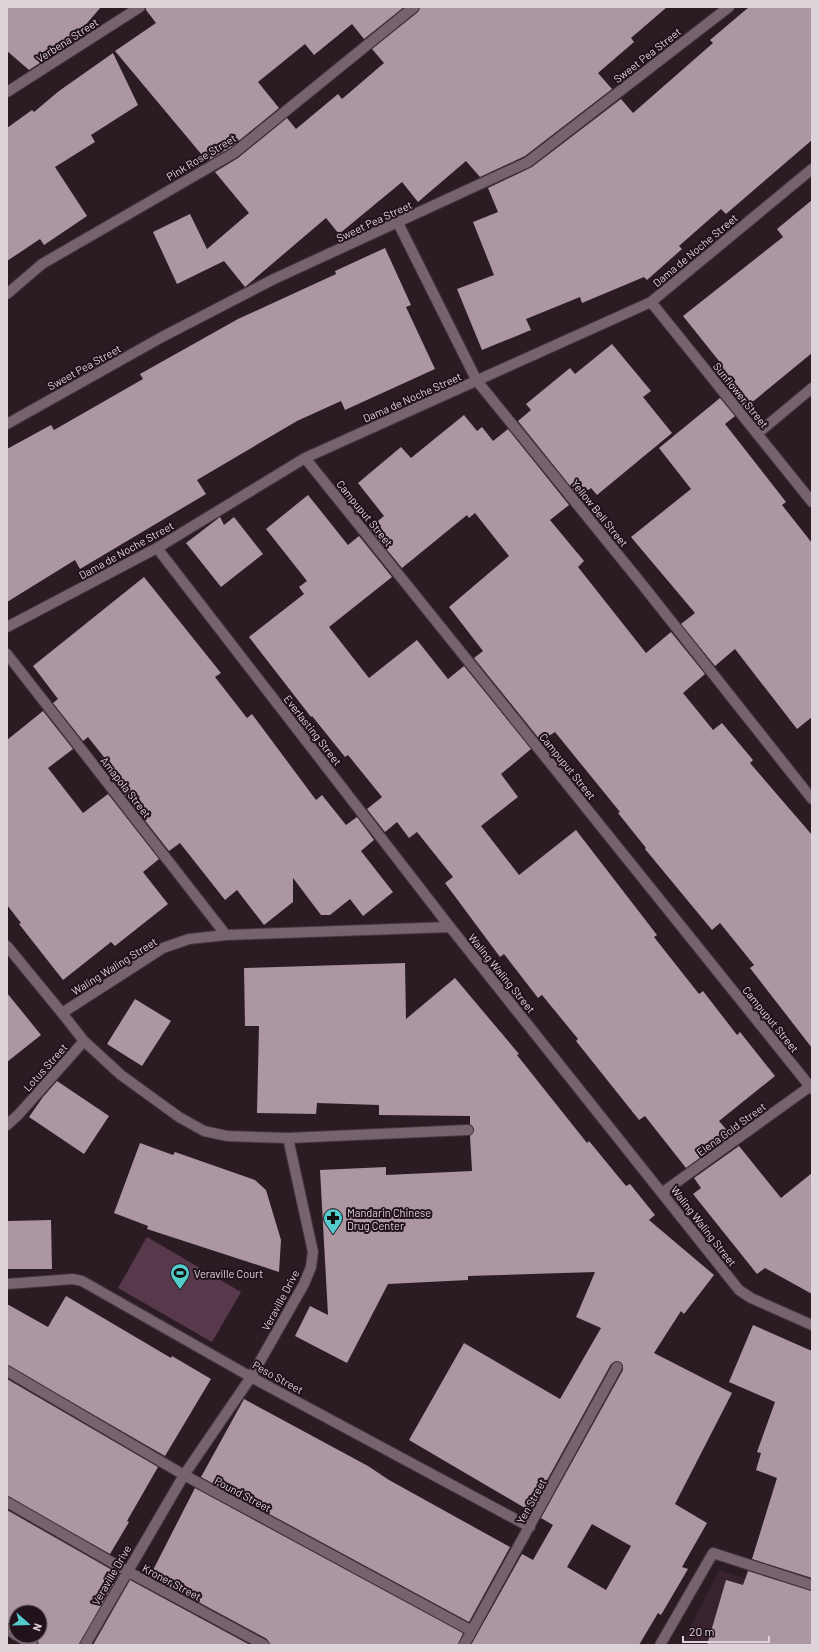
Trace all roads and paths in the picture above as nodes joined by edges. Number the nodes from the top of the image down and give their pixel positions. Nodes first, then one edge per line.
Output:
1 (140, 7) edge
2 (414, 7) edge
3 (729, 7) edge
4 (7, 92) edge
5 (812, 169) edge
6 (398, 223) junction
7 (7, 294) edge
8 (651, 302) junction
9 (477, 381) junction
10 (812, 388) edge
11 (7, 424) edge
12 (757, 434) junction
13 (305, 458) junction
14 (812, 502) edge
15 (156, 548) junction
16 (7, 627) edge
17 (7, 654) edge
18 (812, 799) edge
19 (450, 927) junction
20 (226, 935) junction
21 (7, 946) edge
22 (62, 1013) junction
23 (84, 1041) junction
24 (811, 1087) edge
25 (7, 1125) edge
26 (468, 1130) dead end
27 (288, 1138) junction
28 (663, 1192) junction
29 (7, 1284) edge
30 (812, 1325) edge
31 (617, 1367) dead end
32 (7, 1371) edge
33 (251, 1377) junction
34 (184, 1475) junction
35 (7, 1502) edge
36 (530, 1527) junction
37 (127, 1571) junction
38 (812, 1585) edge
39 (472, 1631) junction
40 (85, 1645) edge
41 (264, 1645) edge
42 (464, 1645) edge
43 (660, 1645) edge

1 - 4 street, Verbena Street
2 - 7 street, Pink Rose Street
3 - 6 street, Sweet Pea Street
5 - 8 street, Dama de Noche Street
6 - 9 street, Yellow Bell Street
6 - 11 street, Sweet Pea Street
8 - 9 street, Dama de Noche Street
8 - 12 street, Sunflower Street
9 - 13 street, Dama de Noche Street
9 - 18 street, Yellow Bell Street
10 - 12 street
12 - 14 street, Sunflower Street
13 - 15 street, Dama de Noche Street
13 - 24 street, Campuput Street
15 - 16 street, Dama de Noche Street
15 - 19 street, Everlasting Street
17 - 20 street, Amapola Street
19 - 20 street, Waling Waling Street
19 - 28 street, Waling Waling Street
20 - 22 street, Waling Waling Street
21 - 22 street
22 - 23 street
23 - 25 street, Lotus Street
23 - 27 street
24 - 28 street, Elena Gold Street
26 - 27 street
27 - 33 street, Veraville Drive
28 - 30 street, Waling Waling Street
29 - 33 street, Peso Street
31 - 36 street, Yen Street
32 - 34 street, Pound Street
33 - 34 street, Veraville Drive
33 - 36 street, Peso Street
34 - 37 street, Veraville Drive
34 - 39 street, Pound Street
35 - 37 street, Kroner Street
36 - 39 street, Yen Street
37 - 40 street, Veraville Drive
37 - 41 street, Kroner Street
38 - 43 street
39 - 42 street, Yen Street

